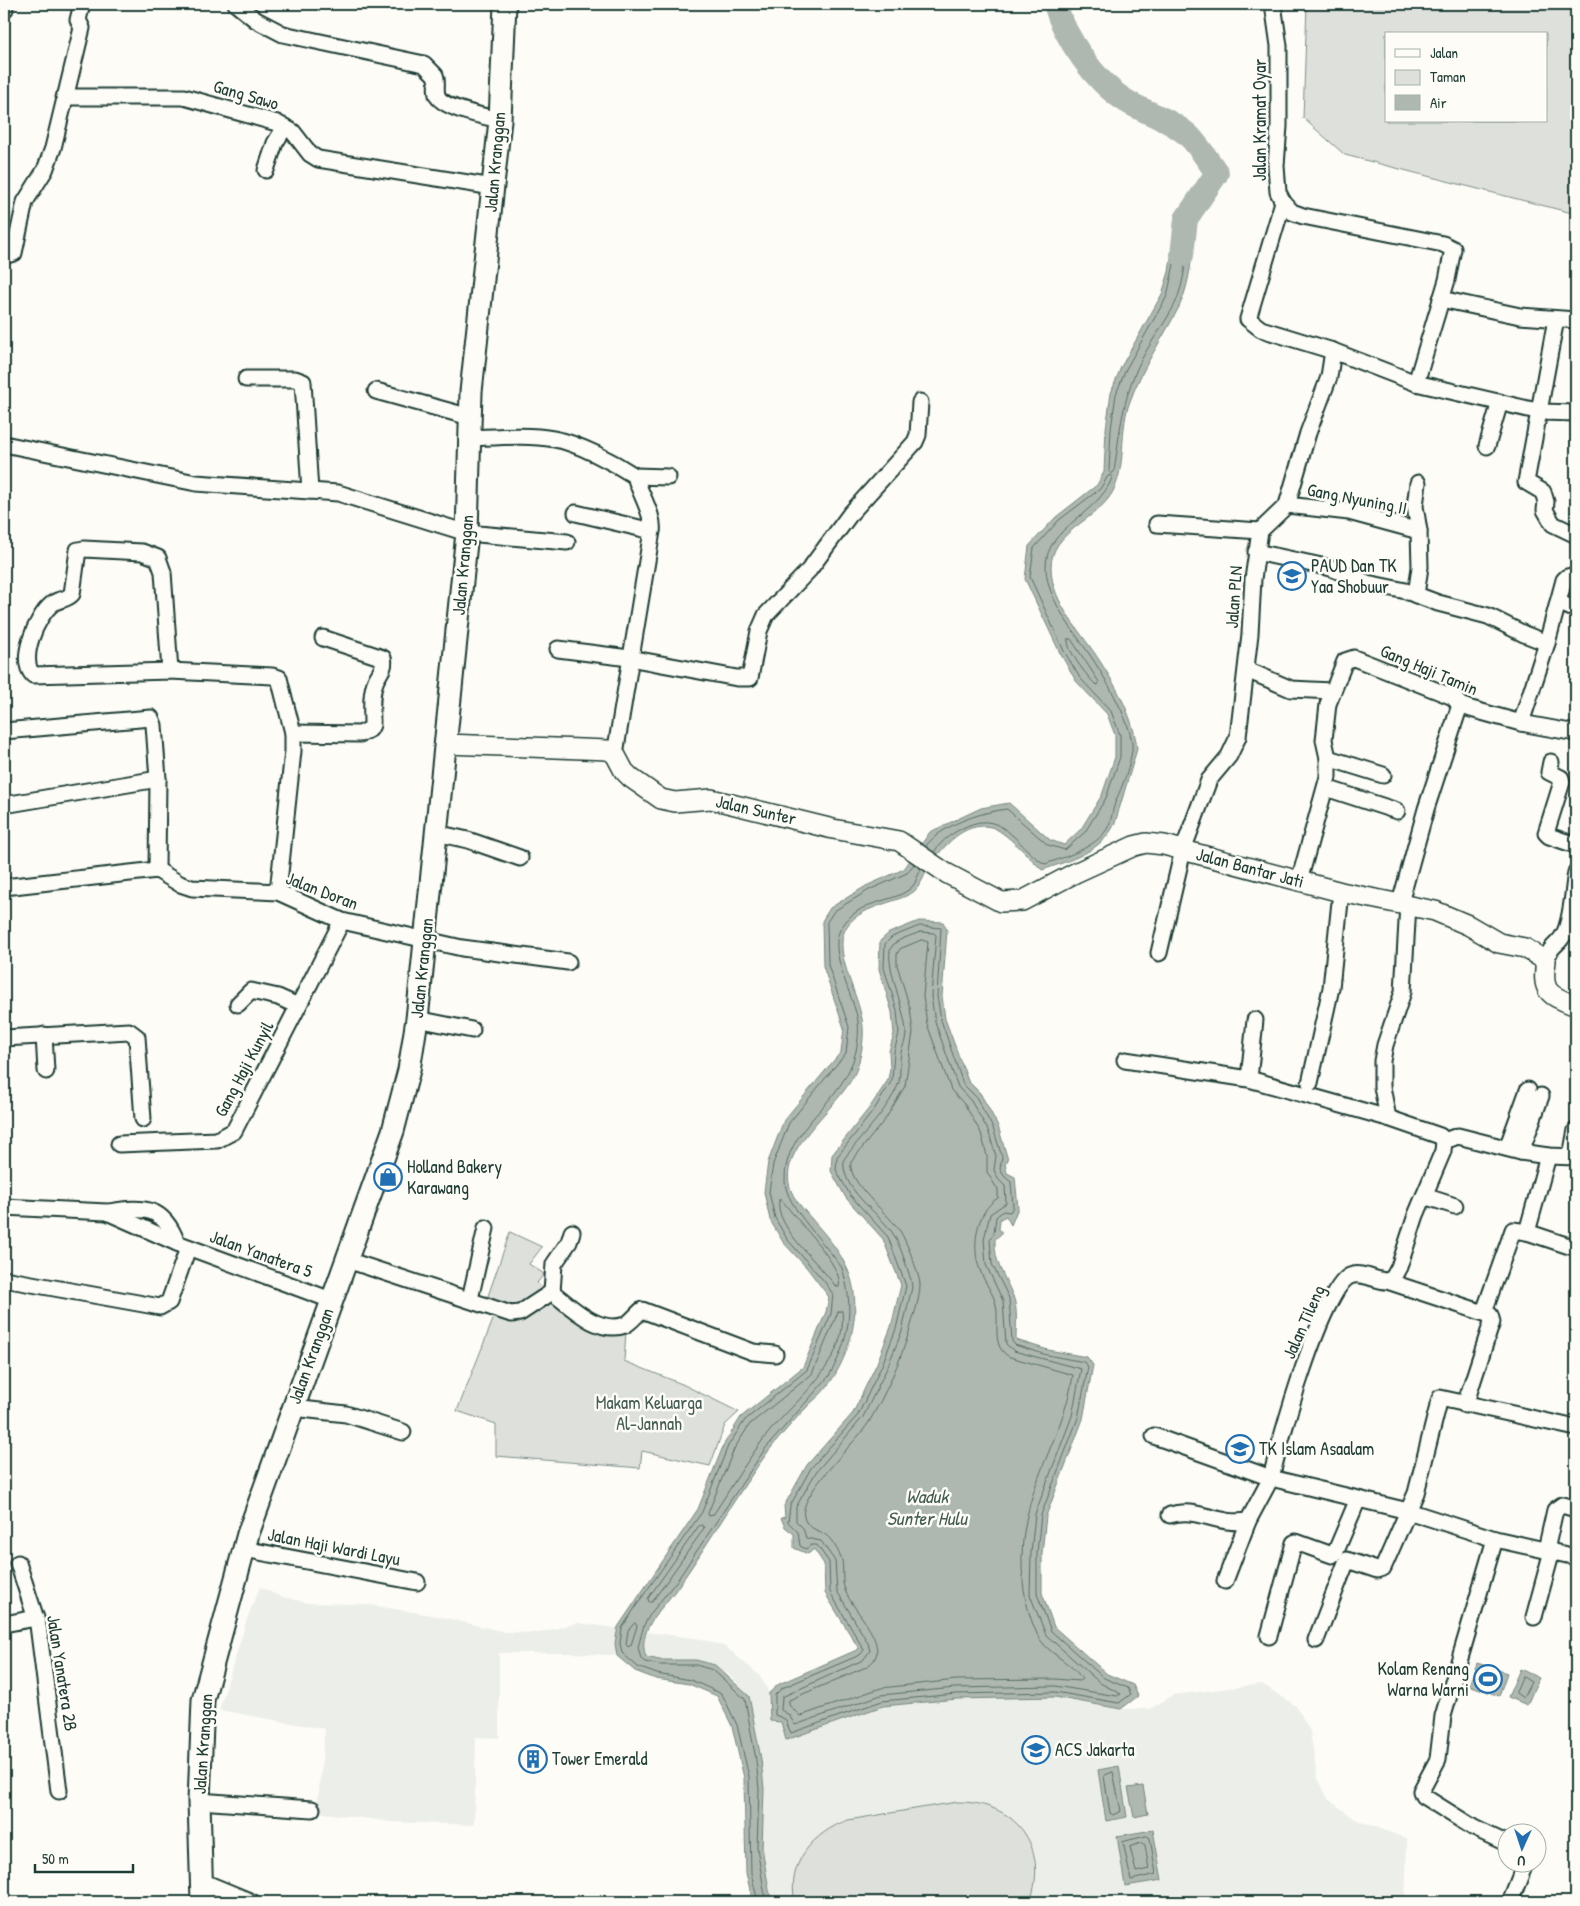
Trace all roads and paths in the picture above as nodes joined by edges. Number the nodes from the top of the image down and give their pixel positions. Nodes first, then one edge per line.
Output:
1 (82, 4) edge
2 (236, 4) edge
3 (505, 4) edge
4 (1273, 4) edge
5 (64, 97) junction
6 (500, 120) junction
7 (285, 127) junction
8 (266, 170) dead end
9 (493, 187) junction
10 (1283, 202) junction
11 (4, 256) edge
12 (1441, 299) junction
13 (1556, 318) junction
14 (1576, 320) edge
15 (1333, 351) junction
16 (246, 379) dead end
17 (1416, 383) junction
18 (376, 391) dead end
19 (920, 402) dead end
20 (1500, 402) junction
21 (1541, 412) junction
22 (1576, 413) edge
23 (470, 428) junction
24 (4, 444) edge
25 (1487, 446) dead end
26 (635, 476) junction
27 (668, 477) dead end
28 (1418, 483) dead end
29 (310, 491) junction
30 (1287, 505) junction
31 (576, 513) dead end
32 (1157, 524) dead end
33 (652, 531) junction
34 (1260, 531) junction
35 (1419, 531) junction
36 (467, 532) junction
37 (1576, 535) edge
38 (567, 542) dead end
39 (1256, 552) junction
40 (1576, 574) edge
41 (1416, 595) junction
42 (1558, 602) junction
43 (1576, 610) edge
44 (323, 638) dead end
45 (1547, 643) junction
46 (558, 649) dead end
47 (629, 658) junction
48 (1247, 670) junction
49 (170, 671) junction
50 (1332, 690) junction
51 (1460, 705) junction
52 (1521, 723) junction
53 (4, 731) edge
54 (293, 732) junction
55 (1576, 733) edge
56 (445, 744) junction
57 (615, 754) junction
58 (1328, 758) junction
59 (1551, 762) dead end
60 (1383, 775) dead end
61 (158, 779) junction
62 (1326, 788) junction
63 (4, 805) edge
64 (1397, 811) dead end
65 (436, 832) junction
66 (906, 845) joint
67 (1576, 845) edge
68 (1182, 850) junction
69 (520, 858) dead end
70 (157, 870) junction
71 (1576, 872) edge
72 (1299, 881) junction
73 (4, 887) edge
74 (278, 892) junction
75 (1340, 892) junction
76 (1574, 896) edge
77 (1404, 903) junction
78 (342, 921) junction
79 (425, 940) junction
80 (1159, 953) dead end
81 (1546, 961) junction
82 (568, 962) dead end
83 (238, 1004) dead end
84 (298, 1006) junction
85 (1576, 1006) edge
86 (417, 1019) junction
87 (1255, 1020) dead end
88 (472, 1030) dead end
89 (44, 1035) junction
90 (4, 1038) edge
91 (1125, 1060) dead end
92 (46, 1071) dead end
93 (1248, 1079) junction
94 (1310, 1083) dead end
95 (1534, 1093) dead end
96 (1388, 1118) junction
97 (143, 1119) dead end
98 (1576, 1130) edge
99 (1444, 1141) junction
100 (119, 1144) dead end
101 (1514, 1150) junction
102 (1548, 1156) junction
103 (1574, 1156) edge
104 (1424, 1196) junction
105 (1455, 1206) dead end
106 (4, 1207) edge
107 (486, 1228) dead end
108 (572, 1232) dead end
109 (1527, 1232) junction
110 (1576, 1243) edge
111 (182, 1246) junction
112 (347, 1260) junction
113 (4, 1279) edge
114 (1387, 1281) junction
115 (552, 1292) junction
116 (470, 1299) junction
117 (331, 1300) junction
118 (1484, 1312) junction
119 (775, 1354) dead end
120 (1465, 1405) junction
121 (293, 1408) junction
122 (1576, 1428) edge
123 (403, 1432) dead end
124 (1154, 1436) dead end
125 (1271, 1478) junction
126 (1358, 1499) junction
127 (1576, 1509) edge
128 (1408, 1512) junction
129 (1170, 1515) dead end
130 (1248, 1521) junction
131 (1495, 1539) junction
132 (244, 1549) junction
133 (1549, 1551) junction
134 (1576, 1556) edge
135 (18, 1563) dead end
136 (417, 1582) dead end
137 (1226, 1582) dead end
138 (1534, 1617) dead end
139 (36, 1618) junction
140 (4, 1624) edge
141 (1269, 1636) dead end
142 (1316, 1640) dead end
143 (60, 1791) dead end
144 (199, 1801) junction
145 (312, 1809) dead end
146 (1498, 1839) edge
147 (1521, 1874) edge
148 (202, 1892) edge
149 (252, 1902) edge
150 (1510, 1902) edge

1 - 5 street
2 - 6 street
3 - 6 main road, Jalan Kranggan
4 - 10 street, Jalan Kramat Oyar
5 - 7 street, Gang Sawo
5 - 11 street
6 - 9 main road, Jalan Kranggan
7 - 8 street
7 - 9 street, Gang Sawo
9 - 23 main road, Jalan Kranggan
10 - 12 street
10 - 15 street, Jalan Kramat Oyar
12 - 13 street
12 - 17 street
13 - 14 street
13 - 21 street
15 - 17 street
15 - 30 street
16 - 29 street
17 - 20 street
18 - 23 street
19 - 47 street
20 - 21 street
20 - 25 street
21 - 22 street
21 - 37 street
23 - 26 street
23 - 36 main road, Jalan Kranggan
24 - 29 street
26 - 27 street
26 - 33 street
28 - 35 street
29 - 36 street
30 - 34 street
30 - 35 street, Gang Nyuning II
31 - 33 street
32 - 34 street
33 - 47 street
34 - 39 street, Jalan PLN
35 - 41 street
36 - 38 street
36 - 56 main road, Jalan Kranggan
39 - 41 street
39 - 48 street, Jalan PLN
40 - 42 street
41 - 45 street
42 - 43 street
42 - 45 street
44 - 54 street
45 - 52 street
46 - 47 street
47 - 57 street
48 - 50 street
48 - 68 street, Jalan PLN
49 - 49 street
49 - 54 street
50 - 51 street, Gang Haji Tamin
50 - 58 street, Gang Haji Tamin
51 - 52 street, Gang Haji Tamin
51 - 77 street
52 - 55 street, Gang Haji Tamin
53 - 61 street
54 - 74 street
56 - 57 street
56 - 65 main road, Jalan Kranggan
57 - 66 street, Jalan Sunter
58 - 60 street
58 - 62 street, Gang Haji Tamin
59 - 67 street
61 - 63 street
61 - 70 street
62 - 64 street
62 - 72 street, Gang Haji Tamin
65 - 69 street
65 - 79 main road, Jalan Kranggan
66 - 68 street, Jalan Bantar Jati
68 - 72 street, Jalan Bantar Jati
68 - 80 street, Jalan PLN
70 - 73 street
70 - 74 street, Jalan Doran
71 - 76 street
72 - 75 street, Jalan Bantar Jati
74 - 78 street, Jalan Doran
75 - 77 street, Jalan Bantar Jati
75 - 94 street
76 - 81 street
77 - 81 street, Jalan Bantar Jati
77 - 96 street
78 - 79 street, Jalan Doran
78 - 84 street, Gang Haji Kunyil
79 - 82 street, Jalan Doran
79 - 86 main road, Jalan Kranggan
81 - 85 street
83 - 84 street
84 - 100 street, Gang Haji Kunyil
86 - 88 street
86 - 112 main road, Jalan Kranggan
87 - 93 street
89 - 90 street
89 - 92 street
89 - 97 street
91 - 93 street
93 - 96 street
95 - 101 street
96 - 99 street
98 - 103 street
99 - 101 street
99 - 104 street
101 - 102 street
102 - 103 street
102 - 109 street
104 - 105 street
104 - 114 street
106 - 111 street
107 - 116 street
108 - 115 street
109 - 110 street
109 - 118 street
111 - 113 street
111 - 117 street, Jalan Yanatera 5
112 - 116 street
112 - 117 main road, Jalan Kranggan
114 - 118 street
114 - 125 street, Jalan Tileng
115 - 116 street
115 - 119 street
117 - 121 main road, Jalan Kranggan
118 - 120 street
120 - 122 street
120 - 128 street
121 - 123 street
121 - 132 main road, Jalan Kranggan
124 - 125 street
125 - 126 street
125 - 130 street
126 - 128 street
126 - 141 street
127 - 133 street
128 - 131 street
128 - 142 street
129 - 130 street
130 - 137 street
131 - 133 street
131 - 146 street
132 - 136 street, Jalan Haji Wardi Layu
132 - 144 main road, Jalan Kranggan
133 - 134 street
133 - 138 street
135 - 139 street, Jalan Yanatera 2B
139 - 140 street
139 - 143 street, Jalan Yanatera 2B
144 - 145 street
144 - 148 main road, Jalan Kranggan
147 - 150 street
148 - 149 street

